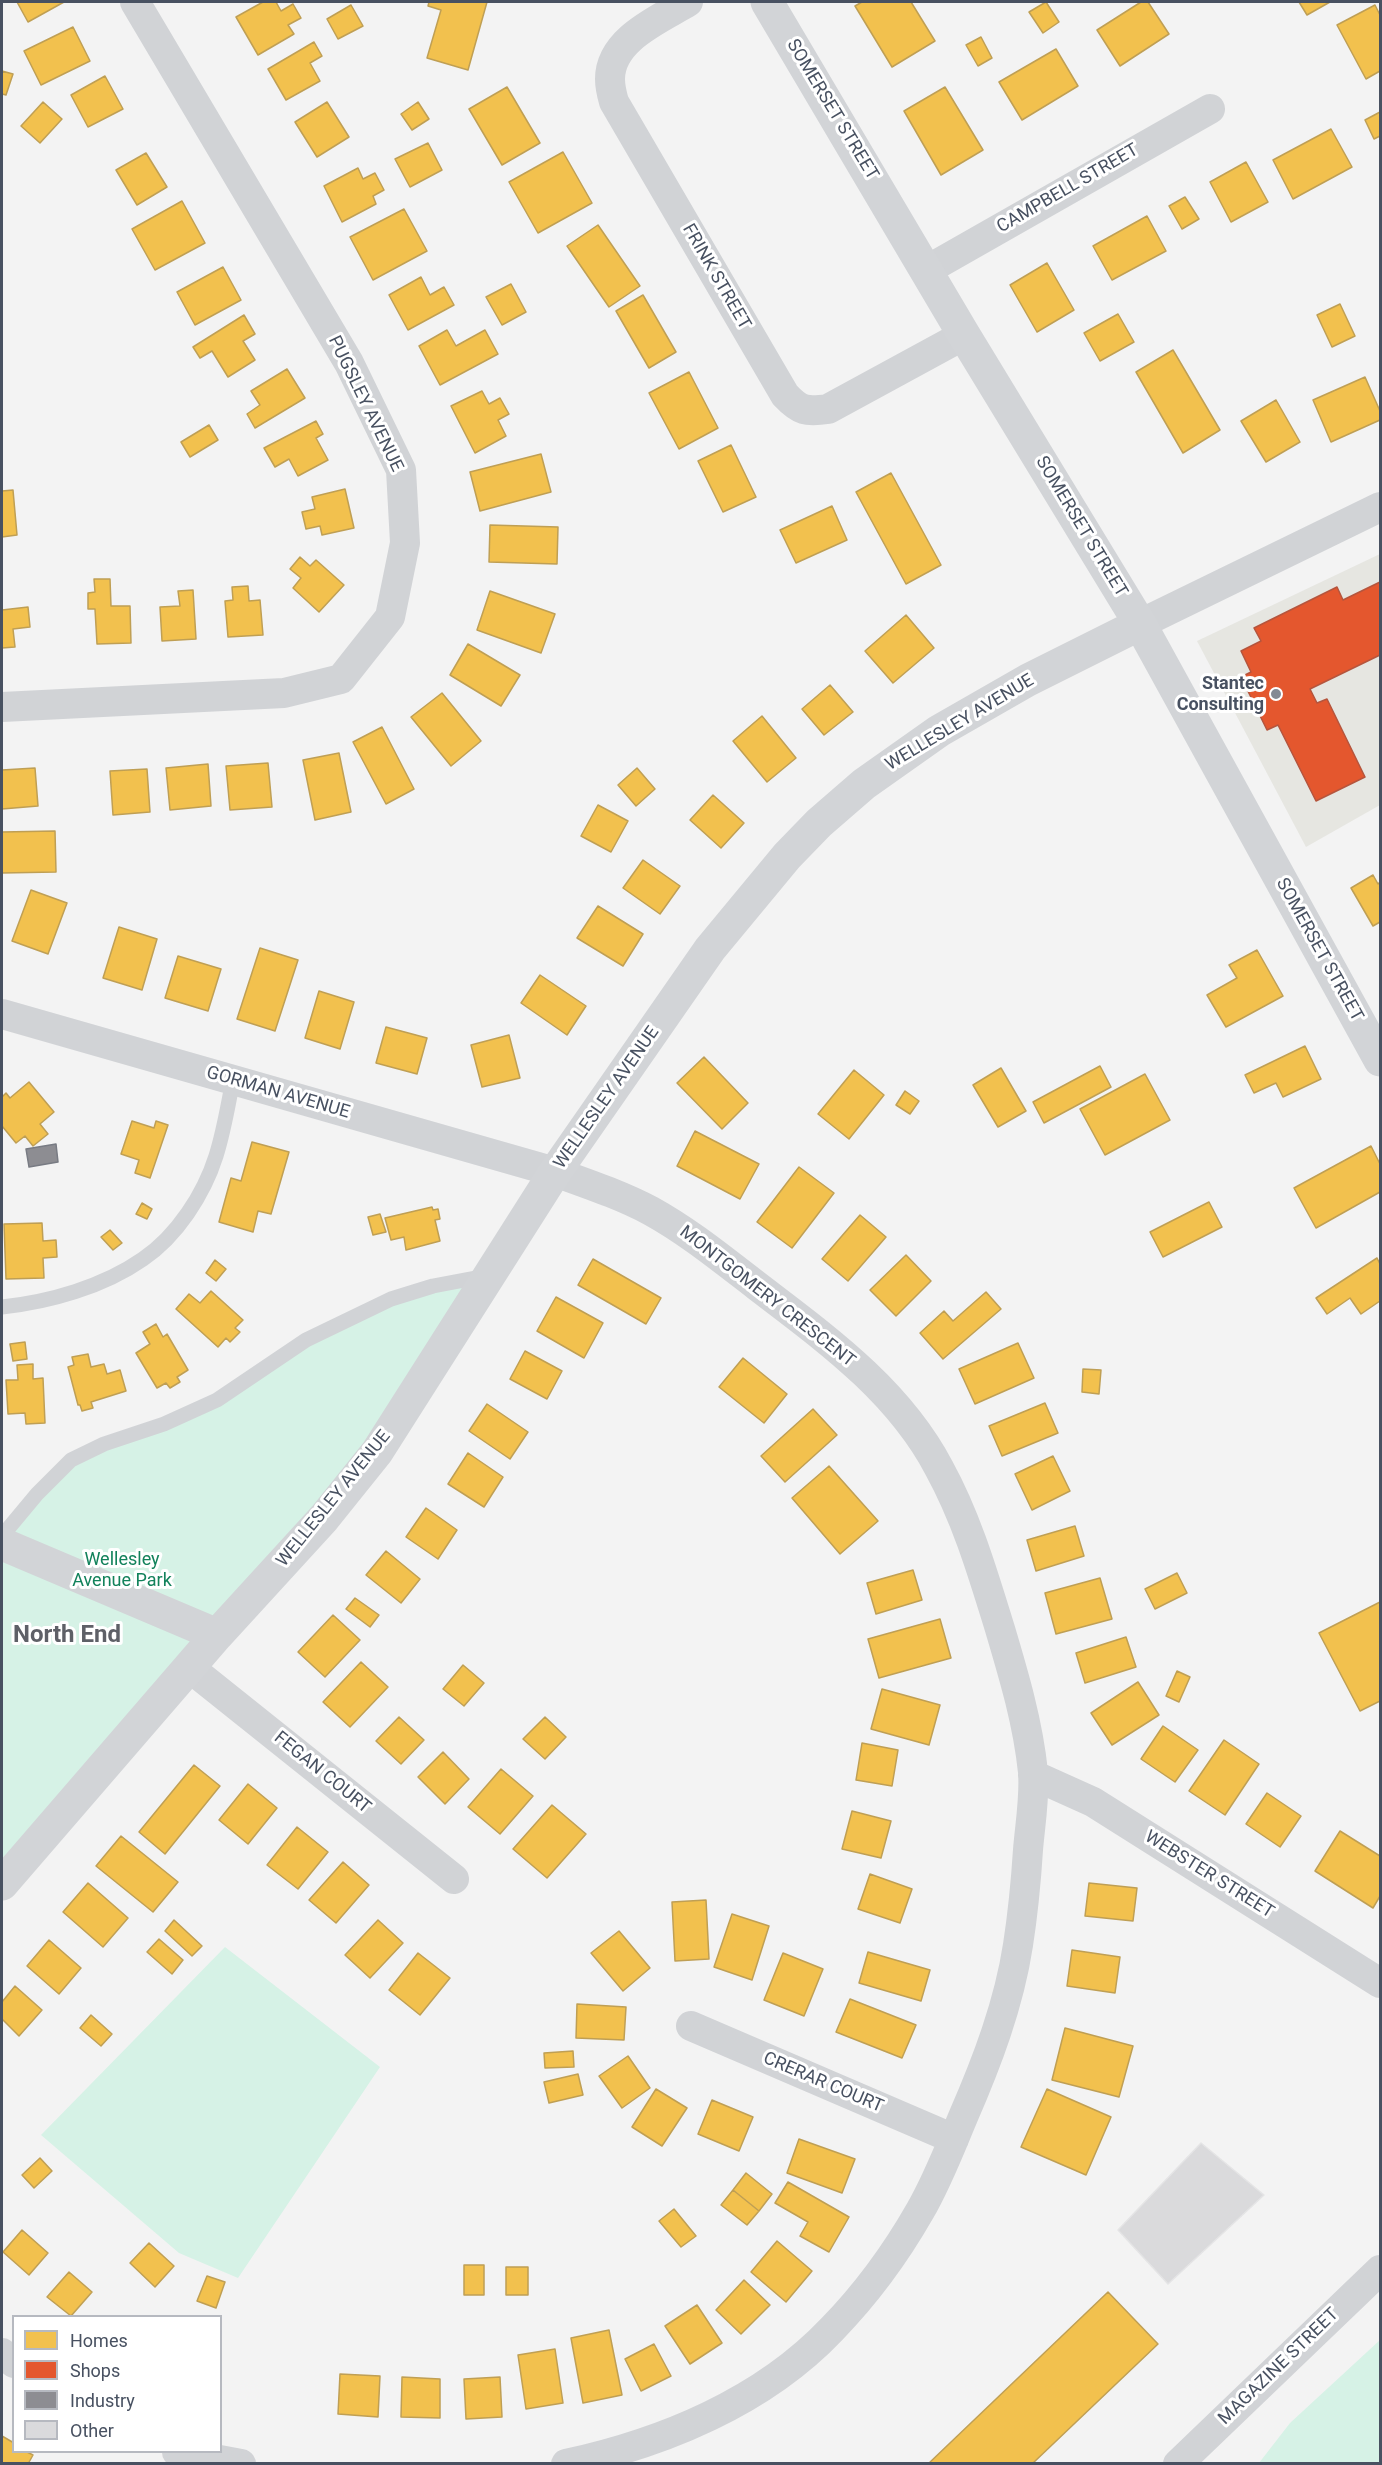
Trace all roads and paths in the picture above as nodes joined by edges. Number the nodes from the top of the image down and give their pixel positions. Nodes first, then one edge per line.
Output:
1 (135, 2) edge
2 (688, 2) edge
3 (767, 2) edge
4 (1210, 109) dead end
5 (927, 270) junction
6 (964, 335) junction
7 (1380, 507) edge
8 (1140, 624) junction
9 (2, 707) edge
10 (2, 1014) edge
11 (1380, 1060) edge
12 (233, 1080) junction
13 (555, 1172) junction
14 (491, 1275) junction
15 (2, 1307) edge
16 (2, 1536) edge
17 (2, 1544) edge
18 (218, 1635) junction
19 (190, 1668) junction
20 (1033, 1775) junction
21 (454, 1879) dead end
22 (2, 1884) edge
23 (1380, 1983) edge
24 (691, 2026) dead end
25 (954, 2139) junction
26 (1380, 2270) edge
27 (188, 2453) edge
28 (241, 2463) edge
29 (566, 2463) edge
30 (1178, 2463) edge

1 - 9 street, PUGSLEY AVENUE
2 - 6 street, FRINK STREET
3 - 5 street, SOMERSET STREET
4 - 5 street, CAMPBELL STREET
5 - 6 street, SOMERSET STREET
6 - 8 street, SOMERSET STREET
7 - 8 street, WELLESLEY AVENUE
8 - 11 street, SOMERSET STREET
8 - 13 street, WELLESLEY AVENUE
10 - 12 street, GORMAN AVENUE
12 - 13 street, GORMAN AVENUE
12 - 15 lane
13 - 14 street, WELLESLEY AVENUE
13 - 20 street, MONTGOMERY CRESCENT
14 - 16 lane
14 - 18 street, WELLESLEY AVENUE
17 - 18 street
18 - 19 street, WELLESLEY AVENUE
19 - 21 street, FEGAN COURT
19 - 22 street, WELLESLEY AVENUE
20 - 23 street, WEBSTER STREET
20 - 25 street, MONTGOMERY CRESCENT
24 - 25 street, CRERAR COURT
25 - 29 street, MONTGOMERY CRESCENT
26 - 30 street, MAGAZINE STREET
27 - 28 street

